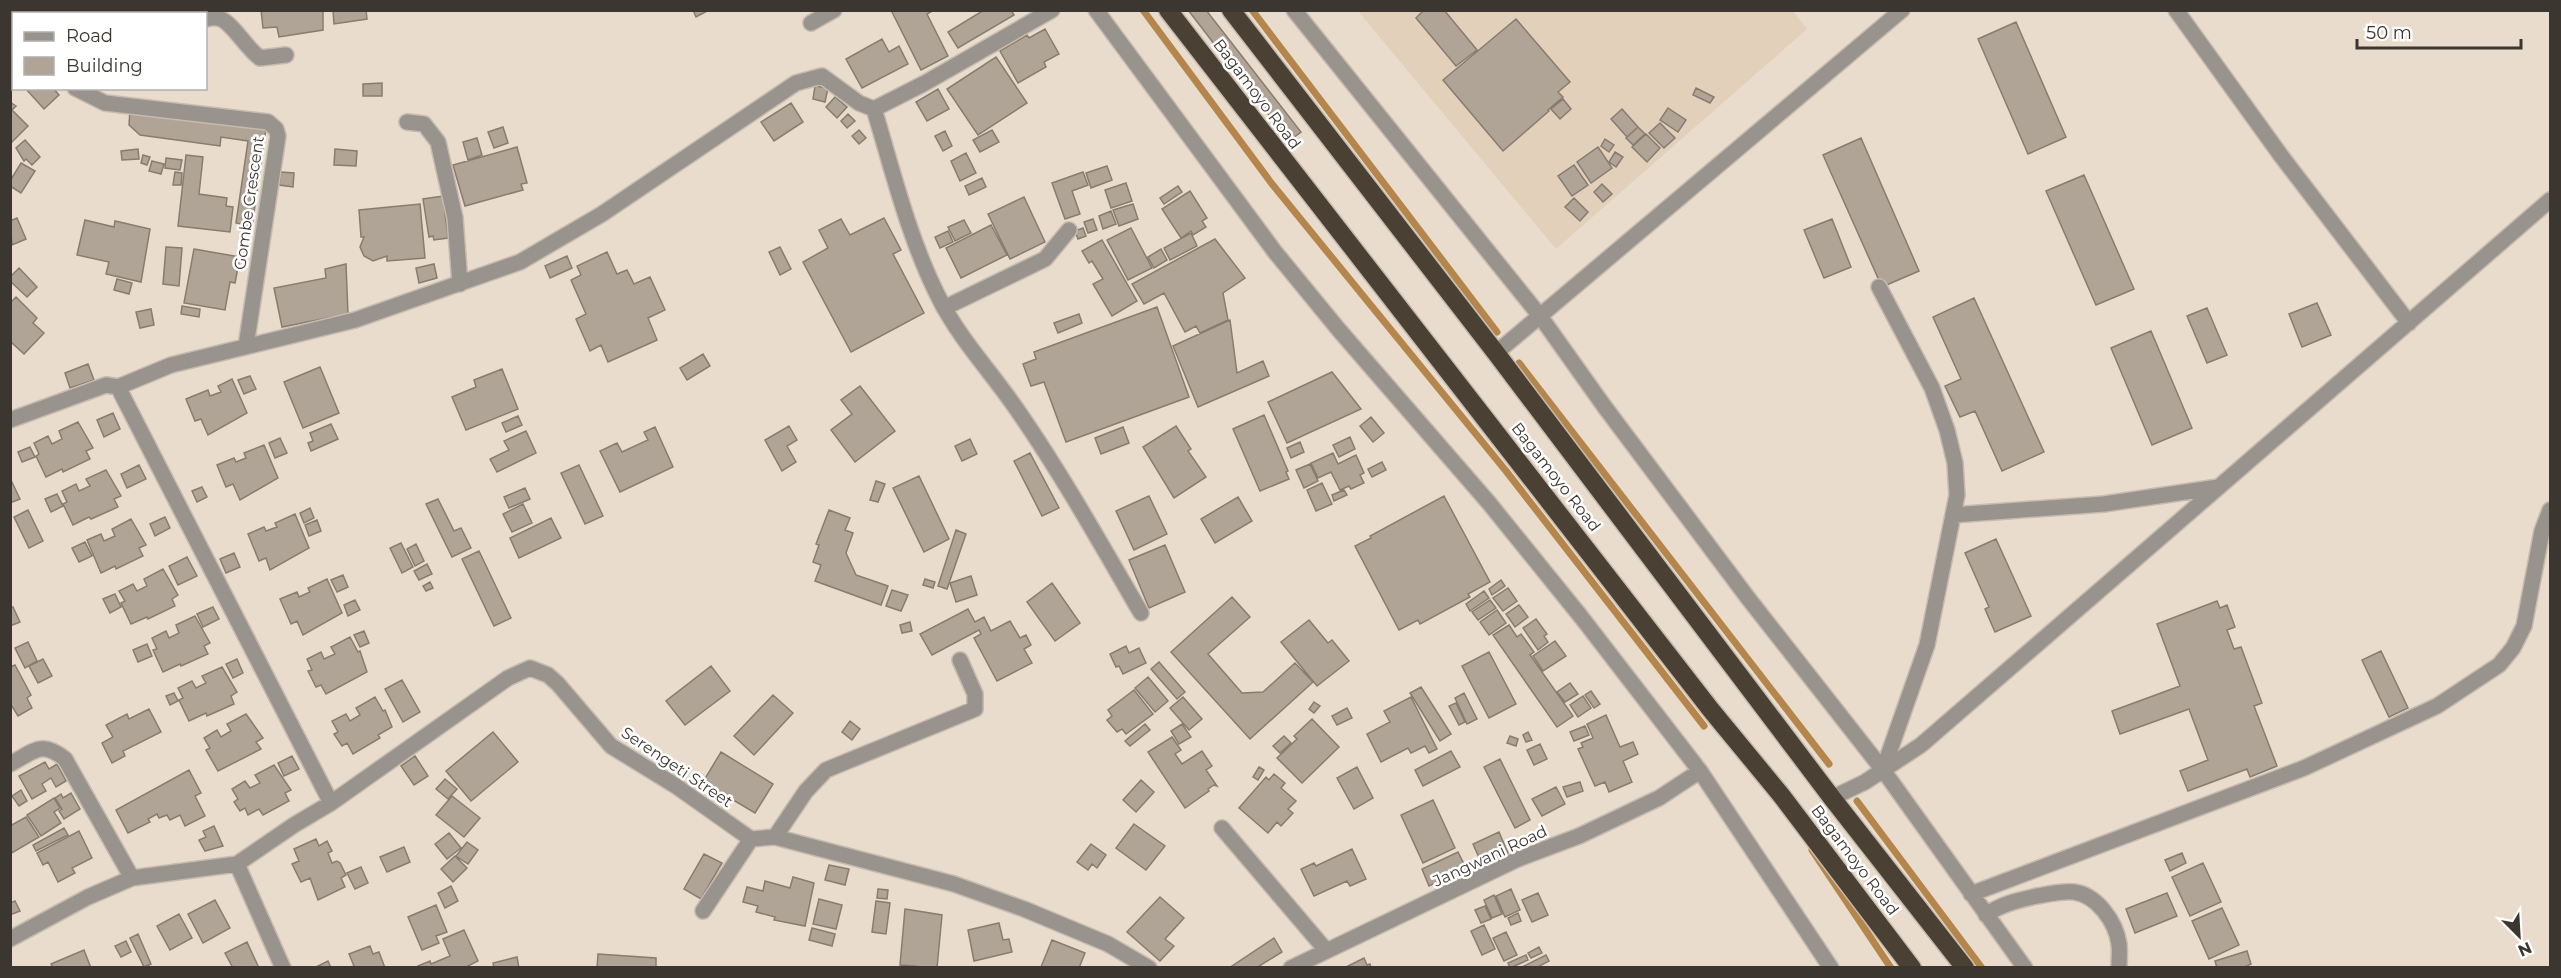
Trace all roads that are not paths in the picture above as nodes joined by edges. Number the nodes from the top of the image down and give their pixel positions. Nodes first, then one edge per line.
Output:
1 (834, 10) edge
2 (1053, 10) edge
3 (1096, 10) edge
4 (1168, 10) edge
5 (1232, 10) edge
6 (1294, 10) edge
7 (1902, 10) edge
8 (2176, 10) edge
9 (207, 19) edge
10 (811, 23) dead end
11 (286, 55) dead end
12 (79, 90) edge
13 (874, 109) junction
14 (407, 122) dead end
15 (2550, 200) edge
16 (1069, 230) dead end
17 (460, 284) junction
18 (1879, 287) dead end
19 (944, 308) junction
20 (1540, 316) junction
21 (2409, 322) junction
22 (246, 346) junction
23 (1496, 353) junction
24 (118, 387) junction
25 (10, 420) edge
26 (2219, 488) junction
27 (2550, 510) edge
28 (1953, 515) junction
29 (1141, 613) dead end
30 (960, 660) dead end
31 (10, 764) edge
32 (1883, 770) junction
33 (1700, 771) junction
34 (1832, 798) junction
35 (331, 803) junction
36 (1222, 828) dead end
37 (775, 837) junction
38 (751, 839) junction
39 (237, 864) junction
40 (132, 878) junction
41 (1971, 894) junction
42 (703, 911) dead end
43 (1986, 915) junction
44 (10, 939) edge
45 (1325, 949) junction
46 (284, 968) edge
47 (1149, 968) edge
48 (1292, 968) edge
49 (1831, 968) edge
50 (1912, 968) edge
51 (1965, 968) edge
52 (2025, 968) edge
53 (2119, 968) edge

1 - 10 street
2 - 13 street
3 - 33 street
4 - 50 highway, Bagamoyo Road
5 - 23 highway, Bagamoyo Road
6 - 20 street
7 - 20 street
8 - 21 street
9 - 11 street
12 - 22 street, Gombe Crescent
13 - 17 street
13 - 19 street
14 - 17 street
15 - 21 street
16 - 19 street
17 - 22 street
18 - 28 street
19 - 29 street
20 - 23 street
20 - 32 street
21 - 26 street
22 - 24 street
23 - 34 highway, Bagamoyo Road
24 - 25 street
24 - 35 street
26 - 28 street
26 - 32 street
27 - 41 street
28 - 32 street
30 - 37 street
31 - 40 street
32 - 34 street
32 - 41 street
33 - 45 street, Jangwani Road
33 - 49 street
34 - 51 highway, Bagamoyo Road
35 - 38 street, Serengeti Street
35 - 39 street, Serengeti Street
36 - 45 street
37 - 38 street
37 - 47 street
38 - 42 street
39 - 40 street, Serengeti Street
39 - 46 street
40 - 44 street, Serengeti Street
41 - 43 street
43 - 52 street
43 - 53 street
45 - 48 street, Jangwani Road

